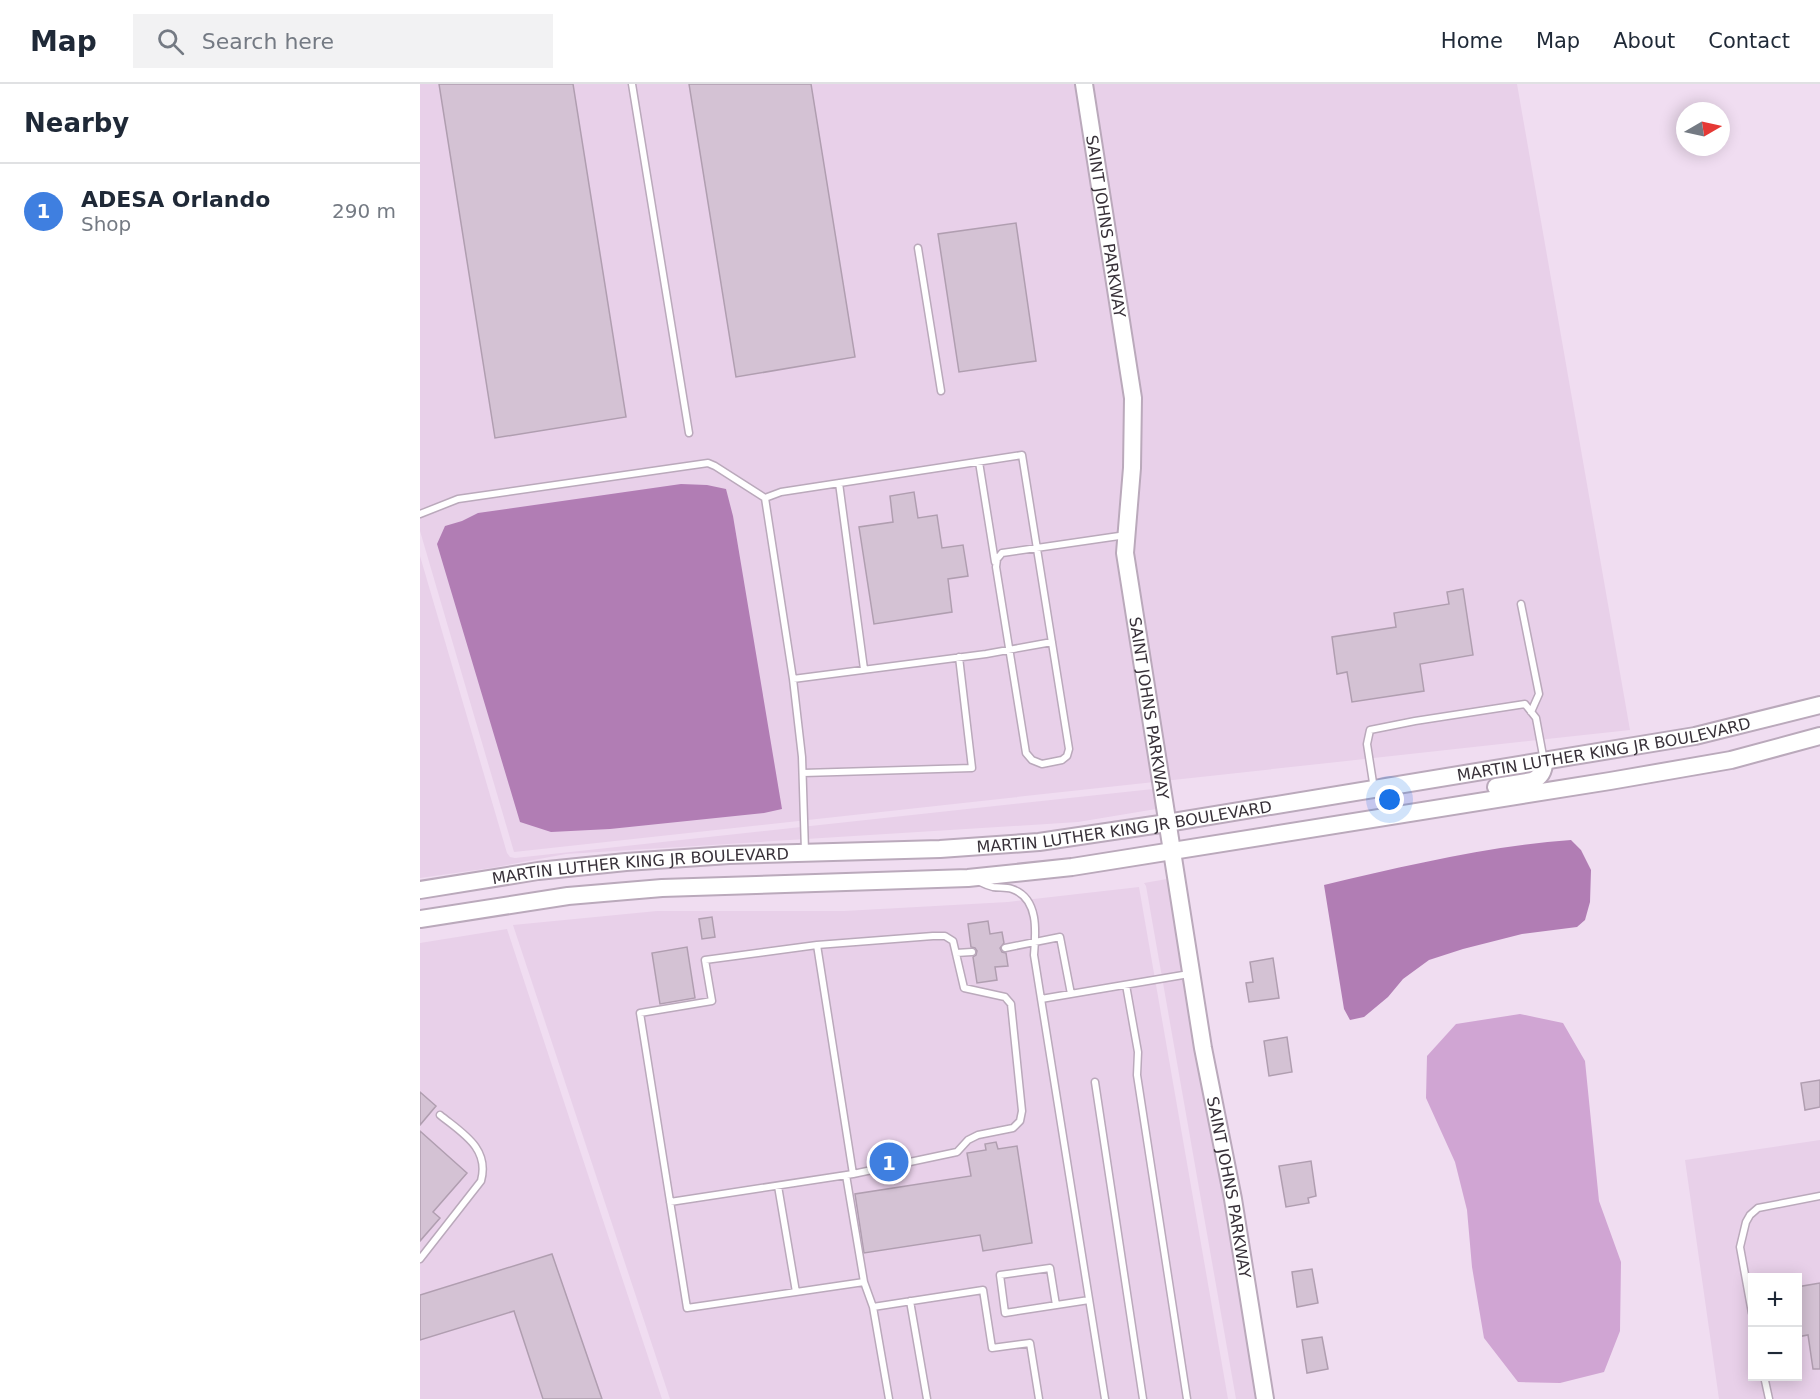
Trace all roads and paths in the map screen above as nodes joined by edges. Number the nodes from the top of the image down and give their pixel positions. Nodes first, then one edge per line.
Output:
1 (632, 84) edge
2 (1084, 84) edge
3 (918, 248) dead end
4 (941, 391) dead end
5 (689, 433) dead end
6 (979, 462) junction
7 (839, 483) junction
8 (765, 498) junction
9 (420, 514) edge
10 (1126, 535) junction
11 (1037, 548) junction
12 (996, 567) junction
13 (1521, 604) dead end
14 (1052, 642) junction
15 (1010, 650) junction
16 (959, 657) junction
17 (864, 669) junction
18 (793, 679) junction
19 (1820, 705) edge
20 (1531, 712) junction
21 (1820, 736) edge
22 (1544, 762) junction
23 (803, 773) junction
24 (1374, 789) junction
25 (1423, 811) junction
26 (1167, 823) junction
27 (1171, 851) junction
28 (811, 854) junction
29 (968, 878) junction
30 (842, 882) junction
31 (420, 890) edge
32 (420, 919) edge
33 (1035, 941) junction
34 (817, 945) junction
35 (1005, 948) dead end
36 (972, 952) dead end
37 (956, 953) junction
38 (1191, 974) junction
39 (1126, 985) junction
40 (1071, 994) junction
41 (1041, 999) junction
42 (1095, 1082) dead end
43 (440, 1115) dead end
44 (849, 1175) junction
45 (777, 1186) junction
46 (1820, 1196) edge
47 (670, 1202) junction
48 (420, 1259) edge
49 (864, 1282) junction
50 (1748, 1291) edge
51 (796, 1292) junction
52 (1089, 1300) junction
53 (910, 1301) junction
54 (1056, 1305) junction
55 (873, 1307) junction
56 (1765, 1381) edge
57 (889, 1399) edge
58 (927, 1399) edge
59 (1039, 1399) edge
60 (1105, 1399) edge
61 (1143, 1399) edge
62 (1186, 1399) edge
63 (1265, 1399) edge
64 (1768, 1399) edge

1 - 5 lane
2 - 10 main road, SAINT JOHNS PARKWAY
3 - 4 lane
6 - 7 lane
6 - 11 lane
6 - 12 lane
7 - 8 lane
7 - 17 lane
8 - 9 lane
8 - 18 lane
10 - 11 lane
10 - 26 main road, SAINT JOHNS PARKWAY
11 - 12 lane
11 - 14 lane
12 - 15 lane
13 - 20 lane
14 - 15 lane
14 - 15 lane
15 - 16 lane
16 - 17 lane
16 - 23 lane
17 - 18 lane
18 - 23 lane
19 - 22 main road, MARTIN LUTHER KING JR BOULEVARD
20 - 22 lane
20 - 24 lane
21 - 25 main road, MARTIN LUTHER KING JR BOULEVARD
22 - 24 main road, MARTIN LUTHER KING JR BOULEVARD
22 - 25 main road
23 - 28 lane
24 - 26 main road, MARTIN LUTHER KING JR BOULEVARD
25 - 27 main road, MARTIN LUTHER KING JR BOULEVARD
26 - 27 main road, SAINT JOHNS PARKWAY
26 - 28 main road, MARTIN LUTHER KING JR BOULEVARD
27 - 29 main road, MARTIN LUTHER KING JR BOULEVARD
27 - 38 main road, SAINT JOHNS PARKWAY
28 - 30 main road
28 - 31 main road, MARTIN LUTHER KING JR BOULEVARD
29 - 30 main road, MARTIN LUTHER KING JR BOULEVARD
29 - 33 lane
30 - 32 main road, MARTIN LUTHER KING JR BOULEVARD
33 - 35 lane
33 - 40 lane
33 - 41 lane
34 - 37 lane
34 - 44 lane
34 - 47 lane
36 - 37 lane
37 - 44 lane
38 - 39 lane
38 - 63 main road, SAINT JOHNS PARKWAY
39 - 40 lane
39 - 62 lane
40 - 41 lane
41 - 52 lane
42 - 61 lane
43 - 48 lane
44 - 45 lane
44 - 49 lane
45 - 47 lane
45 - 51 lane
46 - 50 lane
47 - 51 lane
49 - 51 lane
49 - 55 lane
52 - 54 lane
52 - 60 lane
53 - 55 lane
53 - 58 lane
53 - 59 lane
54 - 54 lane
55 - 57 lane
56 - 64 lane

